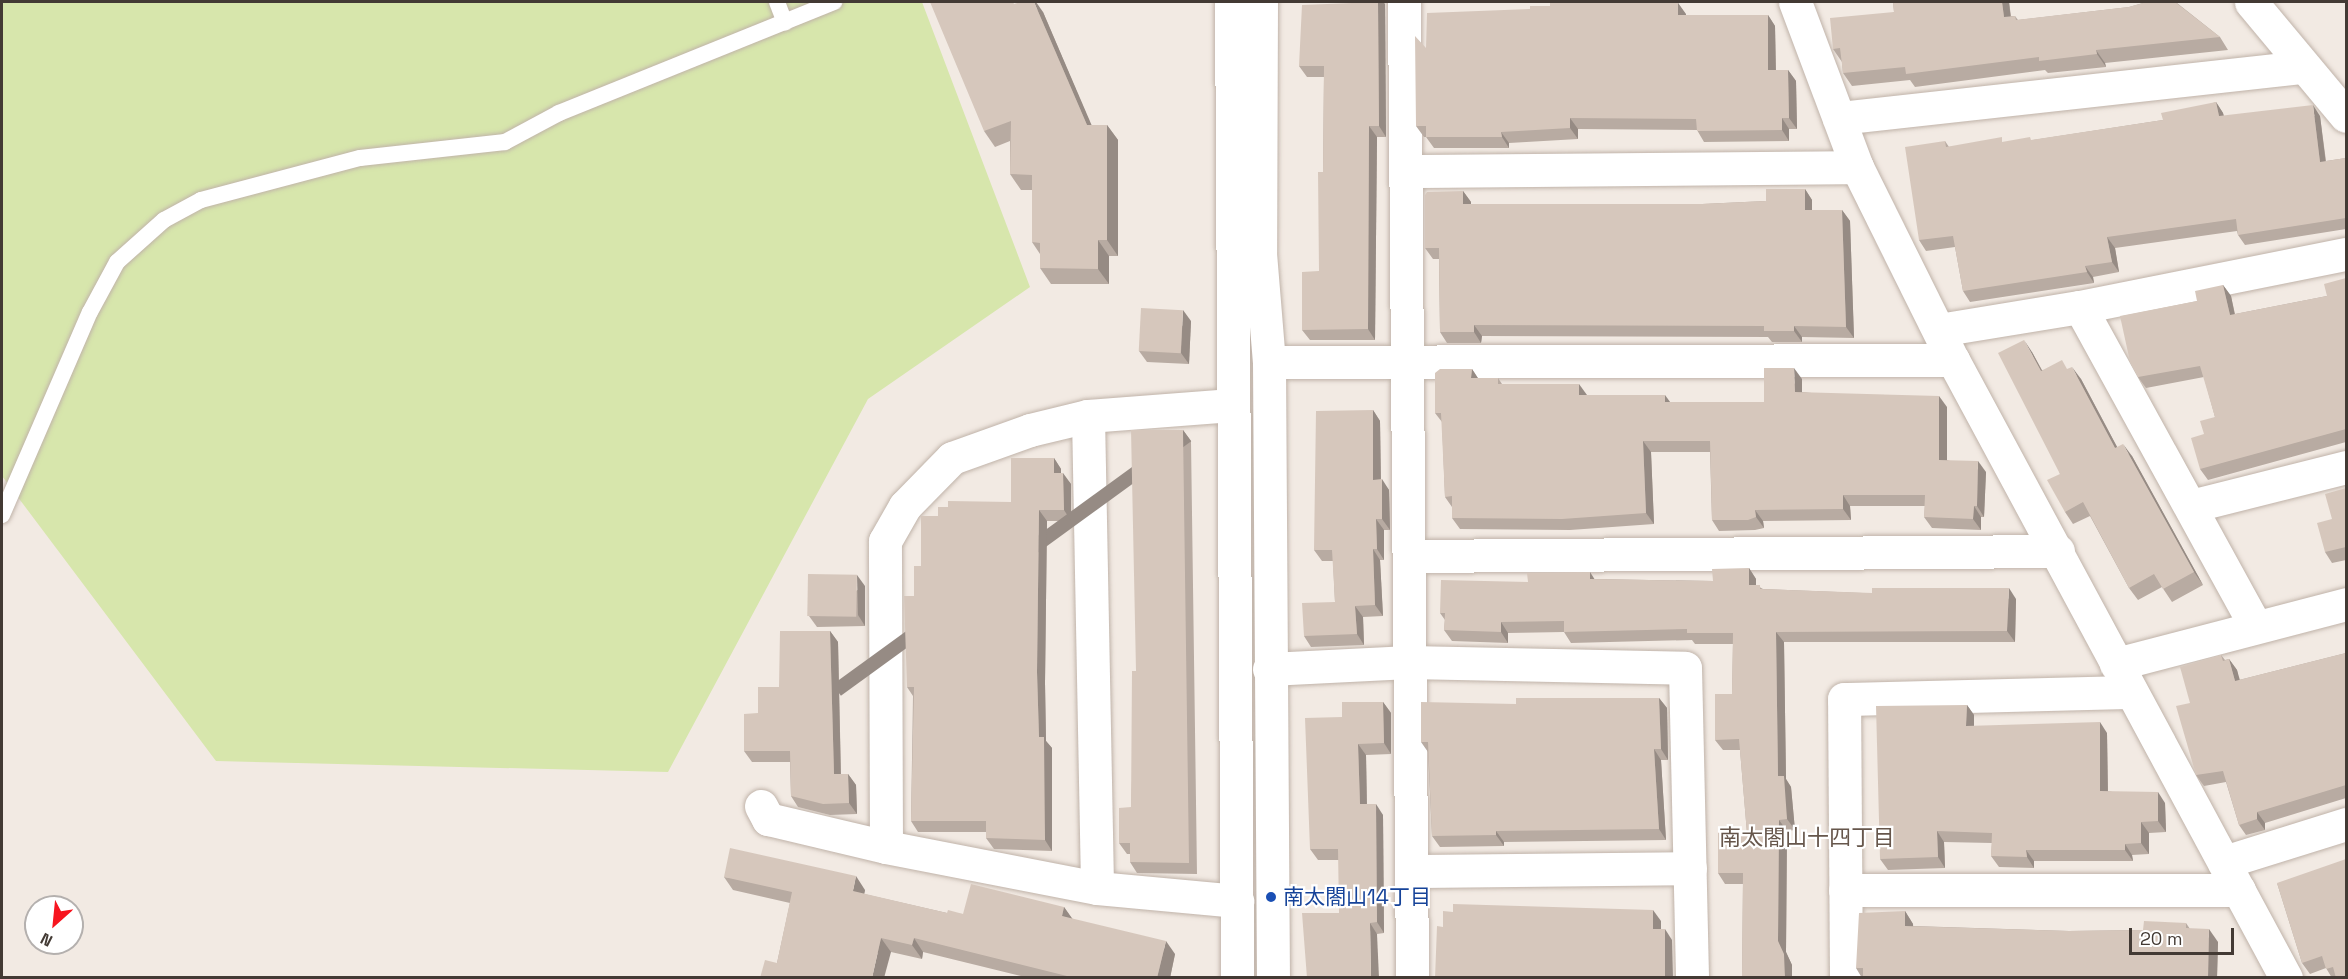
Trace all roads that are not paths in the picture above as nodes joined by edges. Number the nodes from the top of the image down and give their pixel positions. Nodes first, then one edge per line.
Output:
1 (777, 2) edge
2 (834, 2) edge
3 (1231, 2) edge
4 (1262, 2) edge
5 (1404, 2) edge
6 (1795, 2) edge
7 (2251, 2) edge
8 (786, 23) junction
9 (2302, 67) junction
10 (2346, 116) edge
11 (1839, 118) junction
12 (1857, 167) junction
13 (1408, 171) junction
14 (2346, 254) edge
15 (2080, 307) junction
16 (1939, 330) junction
17 (1953, 360) junction
18 (1269, 362) junction
19 (1406, 363) junction
20 (1232, 405) junction
21 (1088, 416) junction
22 (2346, 468) edge
23 (2191, 506) junction
24 (2, 515) edge
25 (2058, 551) junction
26 (1408, 556) junction
27 (2346, 604) edge
28 (2256, 627) junction
29 (1409, 662) junction
30 (1269, 669) junction
31 (2124, 678) junction
32 (761, 806) dead end
33 (2346, 824) edge
34 (886, 847) junction
35 (1690, 868) junction
36 (1413, 871) junction
37 (2231, 876) junction
38 (1097, 888) junction
39 (1845, 890) junction
40 (1237, 901) junction
41 (1237, 978) edge
42 (1273, 978) edge
43 (1412, 978) edge
44 (1692, 978) edge
45 (1846, 978) edge
46 (2286, 978) edge

1 - 8 lane
2 - 8 lane
3 - 20 street
4 - 18 street
5 - 13 street
6 - 11 street
7 - 9 street
8 - 24 lane
9 - 10 street
9 - 11 street
11 - 12 street
12 - 13 street
12 - 16 street
13 - 19 street
14 - 15 street
15 - 16 street
15 - 23 street
16 - 17 street
17 - 19 street
17 - 25 street
18 - 19 street
18 - 30 street
19 - 26 street
20 - 21 street
20 - 40 street
21 - 34 street
21 - 38 street
22 - 23 street
23 - 28 street
25 - 26 street
25 - 31 street
26 - 29 street
27 - 28 street
28 - 31 street
29 - 30 street
29 - 35 street
29 - 36 street
30 - 42 street
31 - 37 street
31 - 39 street
32 - 34 street
33 - 37 street
34 - 38 street
35 - 36 street
35 - 44 street
36 - 43 street
37 - 39 street
37 - 46 street
38 - 40 street
39 - 45 street
40 - 41 street

